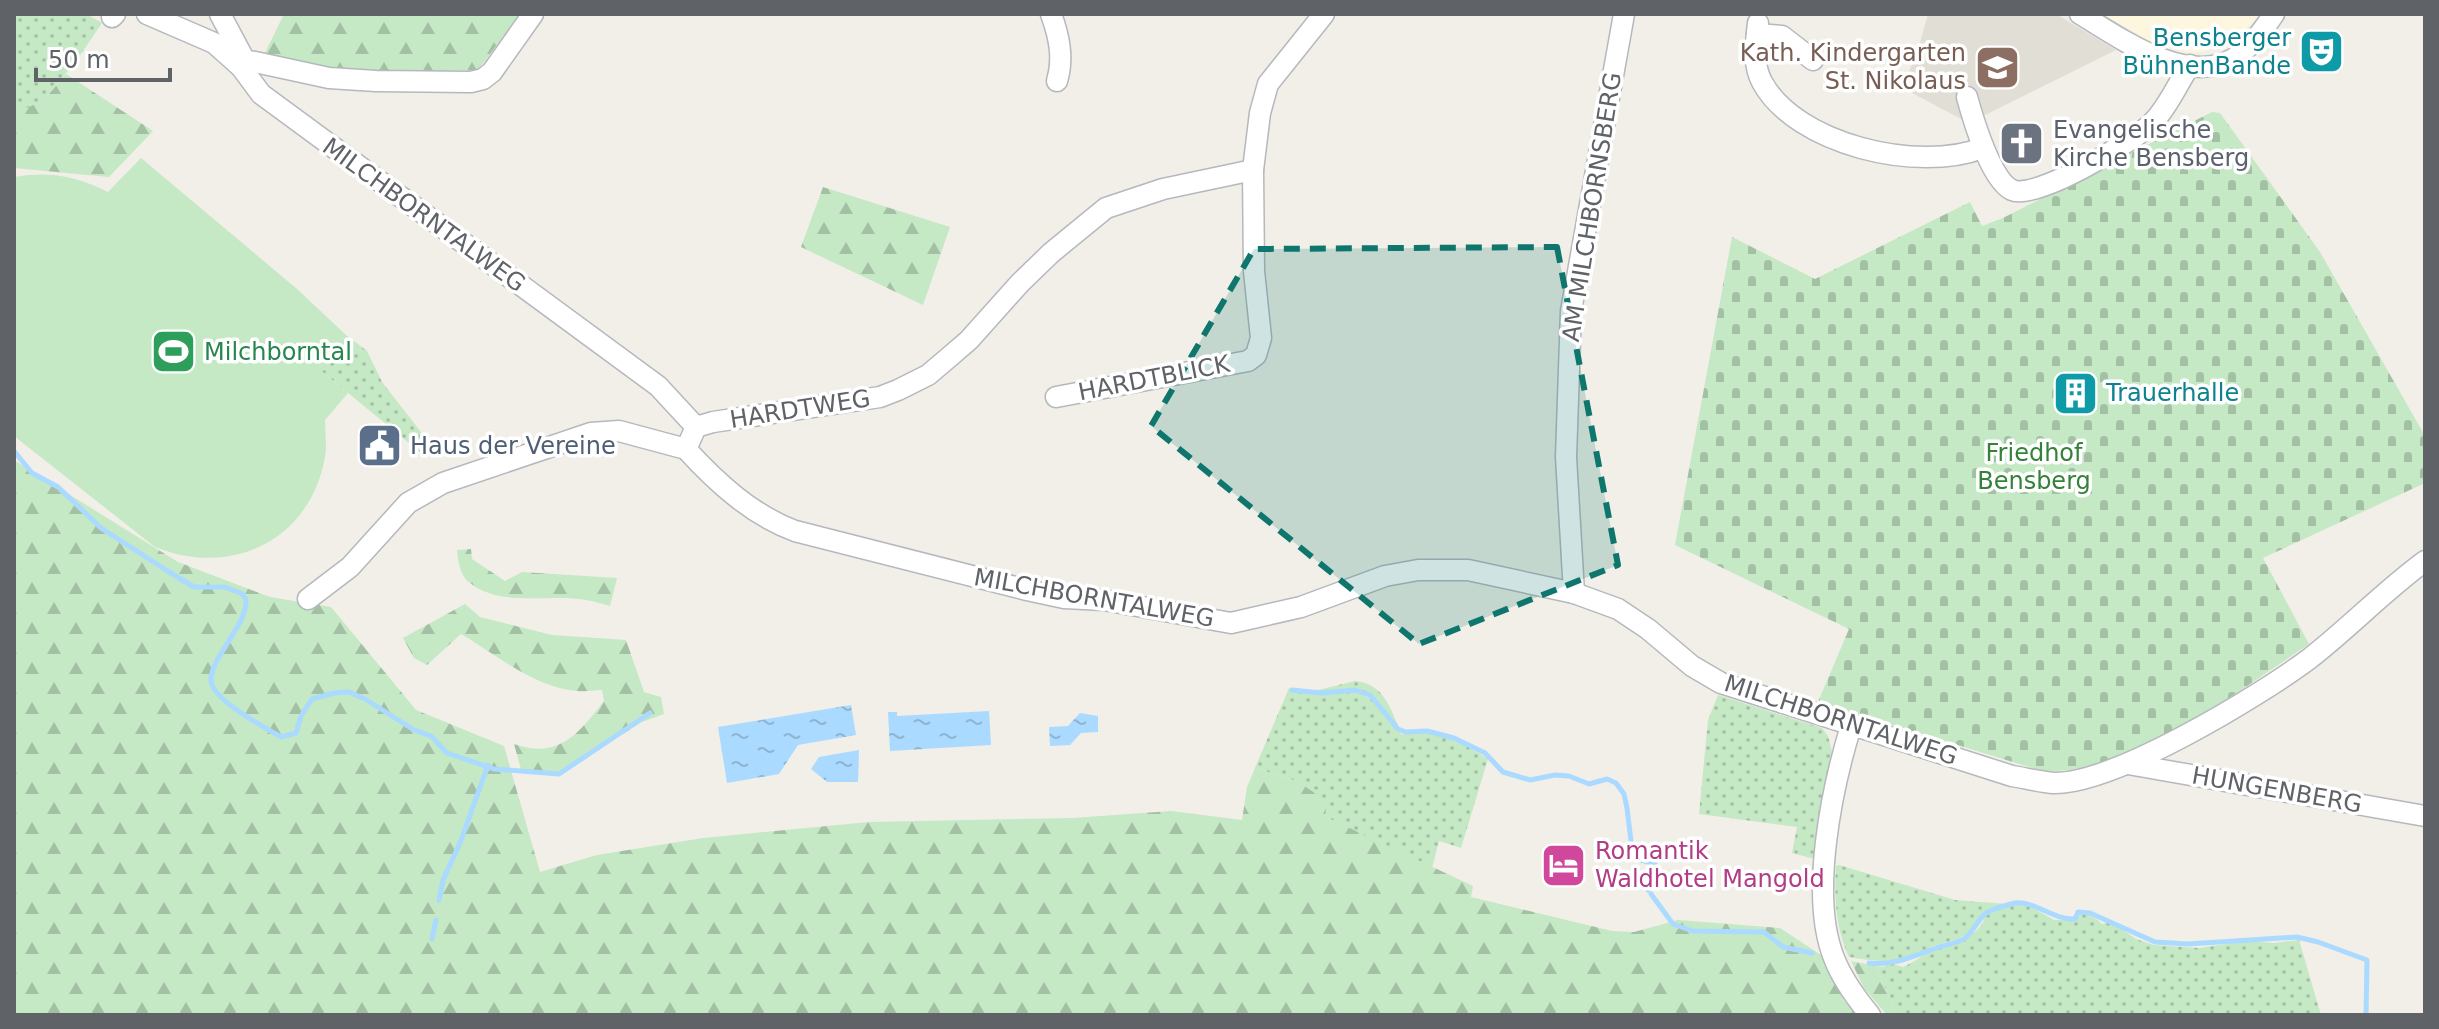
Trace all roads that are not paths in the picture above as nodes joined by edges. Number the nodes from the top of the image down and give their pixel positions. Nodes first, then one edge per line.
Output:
1 (147, 14) edge
2 (220, 14) edge
3 (533, 14) edge
4 (1051, 14) edge
5 (1324, 14) edge
6 (1624, 14) edge
7 (2080, 14) edge
8 (2274, 14) edge
9 (1813, 60) dead end
10 (243, 64) junction
11 (2190, 65) junction
12 (1057, 81) dead end
13 (1967, 97) dead end
14 (1982, 148) junction
15 (1253, 170) junction
16 (1056, 397) dead end
17 (696, 427) junction
18 (686, 449) junction
19 (2425, 561) edge
20 (1574, 593) junction
21 (308, 599) dead end
22 (1851, 726) junction
23 (2128, 764) junction
24 (2425, 816) edge
25 (1870, 1015) edge

1 - 10 street, MILCHBORNTALWEG
2 - 10 street
3 - 10 street
4 - 12 street
5 - 15 street
6 - 20 street, AM MILCHBORNSBERG
7 - 11 street
8 - 11 street
9 - 14 street
10 - 17 street, MILCHBORNTALWEG
11 - 14 street
13 - 14 street
15 - 16 street, HARDTBLICK
15 - 17 street, HARDTWEG
17 - 18 street, HARDTWEG
18 - 20 street, MILCHBORNTALWEG
18 - 21 street
19 - 23 street, MILCHBORNTALWEG
20 - 22 street, MILCHBORNTALWEG
22 - 23 street, MILCHBORNTALWEG
22 - 25 street
23 - 24 street, HUNGENBERG

